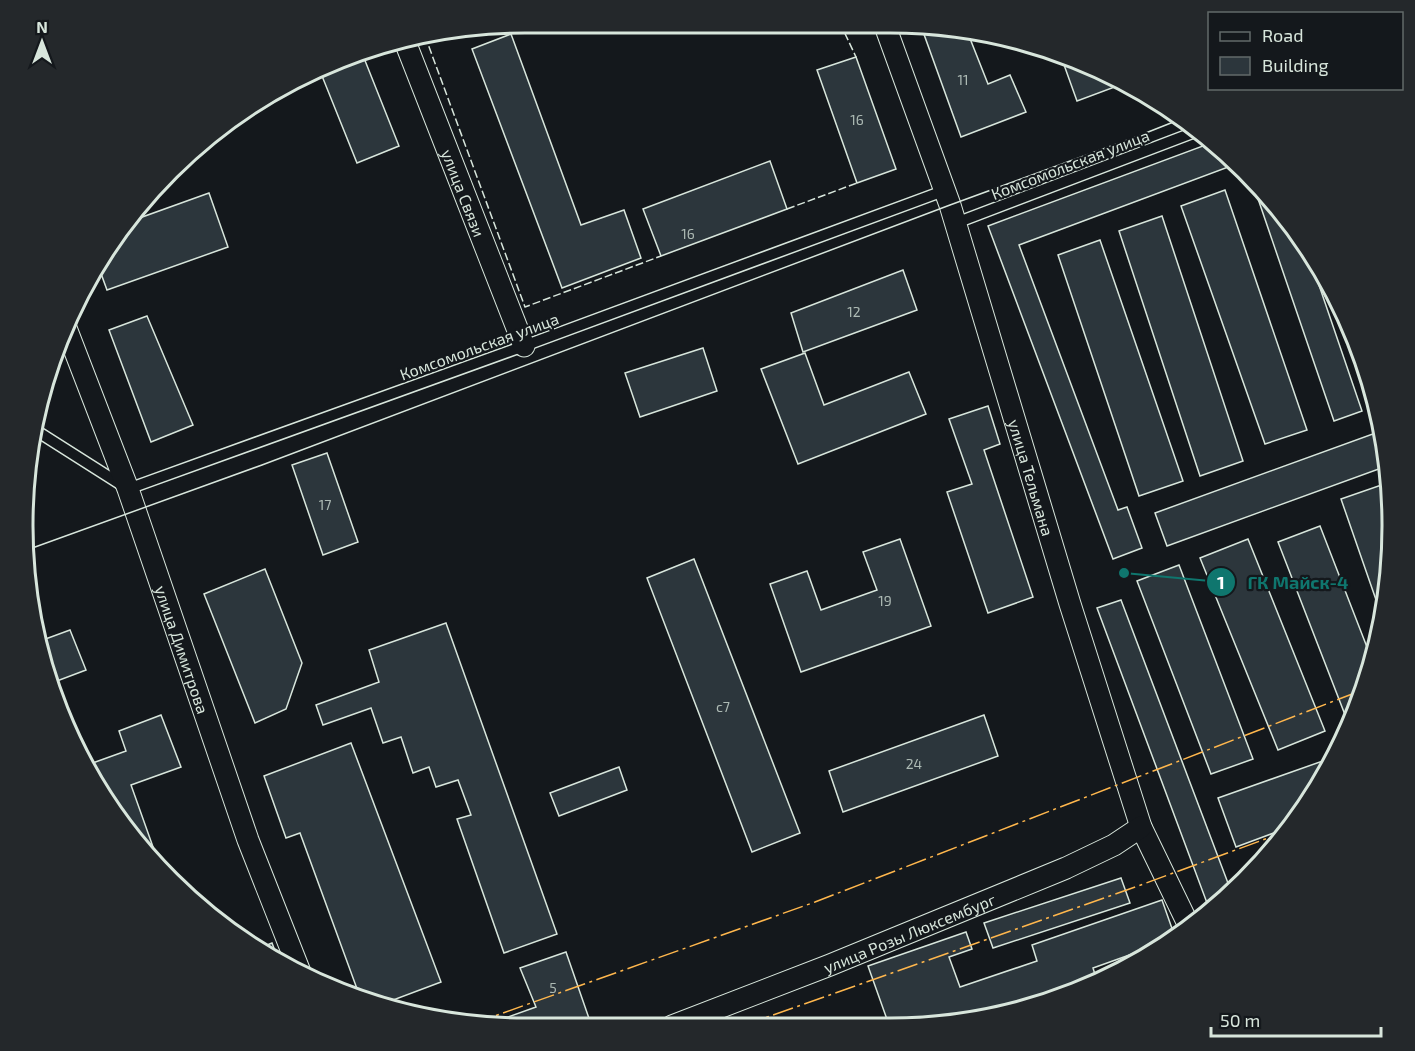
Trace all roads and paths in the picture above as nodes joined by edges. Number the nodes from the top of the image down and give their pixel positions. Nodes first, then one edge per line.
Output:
1 (888, 33) edge
2 (407, 48) edge
3 (1188, 135) edge
4 (945, 190) junction
5 (956, 224) junction
6 (70, 338) edge
7 (524, 346) junction
8 (41, 434) edge
9 (128, 489) junction
10 (1141, 827) junction
11 (1185, 919) edge
12 (295, 961) edge
13 (693, 1018) edge

1 - 4 street, улица Тельмана
2 - 7 street, улица Связи
3 - 5 lane, Комсомольская улица
4 - 5 street, улица Тельмана
4 - 7 lane, Комсомольская улица
5 - 10 street, улица Тельмана
6 - 9 street, улица Димитрова
7 - 9 lane, Комсомольская улица
8 - 9 lane
9 - 12 street, улица Димитрова
10 - 11 street, улица Тельмана
10 - 13 street, улица Розы Люксембург

